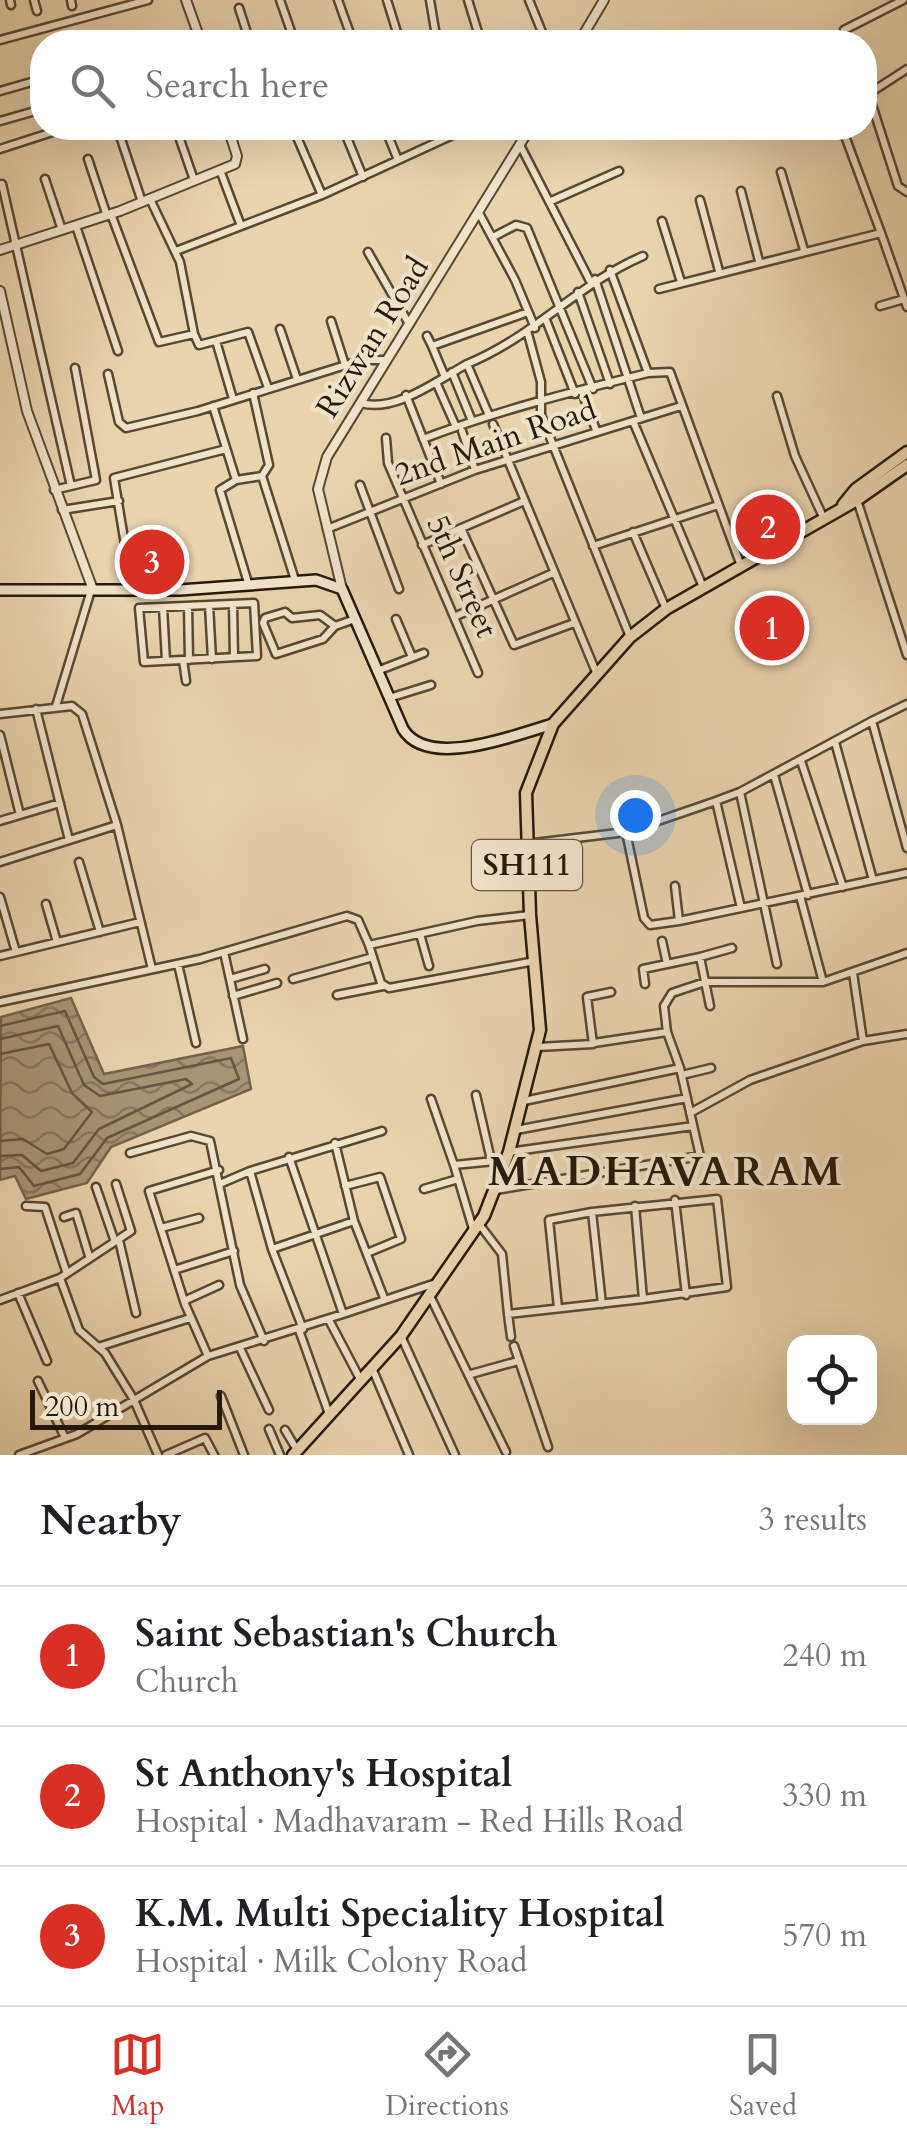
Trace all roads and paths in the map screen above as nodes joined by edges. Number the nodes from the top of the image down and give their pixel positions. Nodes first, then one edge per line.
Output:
1 (34, 0) edge
2 (148, 0) edge
3 (186, 0) edge
4 (280, 0) edge
5 (338, 0) edge
6 (387, 0) edge
7 (430, 0) edge
8 (468, 0) edge
9 (530, 0) edge
10 (604, 0) edge
11 (903, 0) edge
12 (239, 8) dead end
13 (36, 11) dead end
14 (37, 30) edge
15 (197, 30) edge
16 (246, 30) edge
17 (289, 30) edge
18 (349, 30) edge
19 (396, 30) edge
20 (436, 30) edge
21 (477, 30) edge
22 (541, 30) edge
23 (587, 30) edge
24 (844, 30) dead end
25 (30, 32) edge
26 (0, 40) edge
27 (907, 69) edge
28 (30, 82) edge
29 (877, 88) edge
30 (0, 91) edge
31 (30, 112) edge
32 (877, 116) edge
33 (0, 121) edge
34 (30, 140) edge
35 (121, 140) edge
36 (180, 140) edge
37 (231, 140) edge
38 (298, 140) edge
39 (349, 140) edge
40 (390, 140) edge
41 (442, 140) edge
42 (523, 140) edge
43 (846, 140) edge
44 (520, 145) junction
45 (0, 150) edge
46 (88, 160) dead end
47 (398, 160) junction
48 (220, 170) junction
49 (619, 170) dead end
50 (781, 172) dead end
51 (363, 177) junction
52 (46, 179) dead end
53 (194, 180) junction
54 (2, 184) dead end
55 (741, 191) dead end
56 (907, 192) edge
57 (322, 195) junction
58 (700, 200) dead end
59 (146, 201) junction
60 (551, 202) junction
61 (479, 213) junction
62 (109, 215) junction
63 (662, 221) dead end
64 (76, 226) junction
65 (241, 226) junction
66 (62, 230) junction
67 (881, 233) junction
68 (493, 237) junction
69 (19, 244) junction
70 (0, 250) edge
71 (804, 250) junction
72 (176, 251) junction
73 (368, 252) dead end
74 (643, 256) dead end
75 (759, 261) junction
76 (610, 270) junction
77 (719, 271) junction
78 (592, 280) junction
79 (681, 282) junction
80 (659, 289) dead end
81 (0, 291) edge
82 (578, 292) junction
83 (905, 303) edge
84 (880, 306) dead end
85 (562, 307) junction
86 (528, 312) junction
87 (330, 320) dead end
88 (546, 320) junction
89 (409, 324) junction
90 (280, 330) dead end
91 (531, 331) junction
92 (194, 334) junction
93 (427, 336) dead end
94 (216, 341) junction
95 (432, 346) junction
96 (118, 351) dead end
97 (386, 360) junction
98 (467, 364) junction
99 (344, 365) junction
100 (75, 368) dead end
101 (108, 374) dead end
102 (449, 374) junction
103 (648, 374) junction
104 (297, 379) junction
105 (628, 379) junction
106 (436, 382) junction
107 (610, 384) junction
108 (268, 388) junction
109 (593, 388) junction
110 (253, 393) junction
111 (578, 393) junction
112 (406, 395) junction
113 (777, 396) dead end
114 (232, 399) junction
115 (360, 403) junction
116 (538, 404) junction
117 (214, 406) junction
118 (681, 406) junction
119 (488, 413) junction
120 (637, 420) junction
121 (472, 421) junction
122 (493, 424) dead end
123 (459, 428) junction
124 (596, 430) junction
125 (386, 438) dead end
126 (424, 440) junction
127 (553, 444) junction
128 (226, 449) junction
129 (907, 452) edge
130 (505, 461) junction
131 (907, 465) edge
132 (475, 470) junction
133 (262, 476) junction
134 (236, 480) junction
135 (441, 484) junction
136 (71, 486) junction
137 (360, 486) dead end
138 (54, 490) junction
139 (403, 499) junction
140 (119, 500) junction
141 (857, 500) junction
142 (522, 502) junction
143 (718, 505) junction
144 (62, 510) junction
145 (839, 510) junction
146 (368, 511) junction
147 (675, 518) junction
148 (824, 519) junction
149 (461, 528) junction
150 (327, 529) junction
151 (634, 532) junction
152 (422, 546) junction
153 (593, 546) junction
154 (742, 567) junction
155 (553, 573) junction
156 (294, 580) junction
157 (132, 586) junction
158 (249, 586) junction
159 (92, 588) junction
160 (197, 588) junction
161 (704, 588) junction
162 (342, 589) junction
163 (398, 589) dead end
164 (0, 590) edge
165 (180, 590) junction
166 (492, 600) junction
167 (233, 604) junction
168 (197, 605) junction
169 (163, 606) junction
170 (184, 606) junction
171 (209, 606) junction
172 (666, 609) junction
173 (454, 617) junction
174 (355, 619) junction
175 (396, 619) dead end
176 (574, 624) junction
177 (336, 626) junction
178 (630, 637) junction
179 (424, 653) dead end
180 (907, 655) edge
181 (412, 657) junction
182 (212, 658) junction
183 (234, 658) junction
184 (186, 660) junction
185 (166, 661) junction
186 (378, 671) junction
187 (596, 672) junction
188 (478, 673) dead end
189 (186, 680) dead end
190 (430, 685) dead end
191 (390, 698) junction
192 (907, 704) edge
193 (56, 706) junction
194 (36, 709) junction
195 (0, 714) edge
196 (872, 721) junction
197 (553, 724) junction
198 (0, 737) edge
199 (835, 742) junction
200 (800, 761) junction
201 (774, 775) junction
202 (740, 792) junction
203 (716, 800) junction
204 (60, 803) junction
205 (20, 815) junction
206 (0, 821) edge
207 (116, 825) junction
208 (626, 832) junction
209 (70, 840) junction
210 (526, 844) junction
211 (907, 848) edge
212 (0, 862) edge
213 (79, 862) dead end
214 (907, 873) edge
215 (873, 880) junction
216 (675, 886) dead end
217 (843, 887) junction
218 (804, 896) junction
219 (0, 897) edge
220 (46, 904) dead end
221 (765, 904) junction
222 (741, 908) junction
223 (530, 915) junction
224 (678, 921) junction
225 (140, 922) junction
226 (100, 932) junction
227 (420, 934) junction
228 (662, 941) dead end
229 (57, 942) junction
230 (369, 945) junction
231 (732, 948) dead end
232 (16, 952) junction
233 (224, 952) junction
234 (907, 953) edge
235 (0, 956) edge
236 (373, 957) junction
237 (700, 957) junction
238 (536, 961) junction
239 (178, 964) junction
240 (666, 964) junction
241 (776, 964) dead end
242 (429, 966) dead end
243 (152, 969) junction
244 (266, 970) dead end
245 (854, 973) junction
246 (230, 978) junction
247 (293, 979) dead end
248 (704, 982) junction
249 (823, 982) junction
250 (277, 984) dead end
251 (645, 984) dead end
252 (383, 986) junction
253 (611, 992) dead end
254 (337, 995) dead end
255 (234, 996) junction
256 (0, 1002) edge
257 (710, 1006) dead end
258 (666, 1032) junction
259 (907, 1034) edge
260 (243, 1039) dead end
261 (864, 1040) junction
262 (196, 1044) dead end
263 (593, 1044) junction
264 (538, 1047) junction
265 (712, 1068) dead end
266 (681, 1071) junction
267 (476, 1094) dead end
268 (687, 1098) junction
269 (430, 1099) dead end
270 (524, 1101) junction
271 (690, 1113) junction
272 (693, 1126) junction
273 (516, 1130) junction
274 (382, 1131) dead end
275 (336, 1143) junction
276 (130, 1153) dead end
277 (508, 1156) junction
278 (289, 1158) junction
279 (491, 1160) junction
280 (454, 1165) junction
281 (219, 1170) junction
282 (250, 1171) junction
283 (458, 1179) junction
284 (222, 1183) junction
285 (116, 1184) dead end
286 (345, 1186) junction
287 (96, 1187) dead end
288 (424, 1189) dead end
289 (496, 1190) junction
290 (675, 1200) junction
291 (26, 1206) dead end
292 (635, 1206) junction
293 (592, 1212) junction
294 (64, 1217) dead end
295 (199, 1218) dead end
296 (354, 1221) junction
297 (476, 1226) junction
298 (160, 1228) junction
299 (312, 1236) junction
300 (117, 1241) junction
301 (272, 1249) junction
302 (234, 1251) junction
303 (367, 1253) junction
304 (89, 1256) junction
305 (174, 1270) junction
306 (63, 1274) junction
307 (436, 1283) junction
308 (219, 1285) dead end
309 (18, 1293) junction
310 (429, 1295) junction
311 (686, 1295) junction
312 (384, 1298) junction
313 (643, 1299) junction
314 (0, 1300) edge
315 (184, 1301) junction
316 (602, 1304) junction
317 (558, 1308) junction
318 (136, 1313) dead end
319 (343, 1314) junction
320 (508, 1314) junction
321 (190, 1318) junction
322 (329, 1320) junction
323 (301, 1330) junction
324 (402, 1336) junction
325 (264, 1341) junction
326 (97, 1347) junction
327 (240, 1348) junction
328 (208, 1356) junction
329 (47, 1361) dead end
330 (518, 1361) junction
331 (372, 1367) junction
332 (471, 1374) junction
333 (360, 1379) junction
334 (38, 1381) dead end
335 (221, 1396) dead end
336 (134, 1400) junction
337 (269, 1410) dead end
338 (330, 1415) junction
339 (269, 1429) dead end
340 (285, 1430) dead end
341 (65, 1438) junction
342 (548, 1447) dead end
343 (295, 1452) edge
344 (506, 1452) dead end
345 (20, 1455) edge
346 (158, 1455) edge
347 (166, 1455) edge
348 (214, 1455) edge
349 (244, 1455) edge
350 (280, 1455) edge
351 (409, 1455) edge
352 (455, 1455) edge

1 - 13 street
2 - 14 street
3 - 15 street
4 - 17 street
5 - 18 street
6 - 19 street
7 - 20 street
8 - 21 street
9 - 22 street
10 - 23 street
11 - 24 street
12 - 16 street
25 - 26 street
27 - 29 street
28 - 30 street
31 - 33 street
32 - 56 street
34 - 45 street
35 - 59 street
36 - 53 street
37 - 48 street
38 - 57 street
39 - 51 street
40 - 47 street
41 - 47 street
42 - 44 street, Rizwan Road
43 - 67 street
44 - 60 street
44 - 61 street, Rizwan Road
46 - 62 street
47 - 51 street
48 - 53 street
48 - 65 street
49 - 60 street
50 - 71 street
51 - 57 street
52 - 66 street
53 - 59 street
54 - 69 street
55 - 75 street
57 - 65 street
58 - 77 street
59 - 62 street
59 - 72 street
60 - 78 street
61 - 68 street
61 - 89 street, Rizwan Road
62 - 64 street
62 - 92 street
63 - 79 street
64 - 66 street
64 - 96 street
65 - 72 street
66 - 69 street
67 - 71 street
67 - 83 street
68 - 85 street
68 - 86 street
69 - 70 street
69 - 136 street
71 - 75 street
72 - 92 street
73 - 89 street
74 - 76 street
75 - 77 street
76 - 78 street
76 - 103 street
77 - 79 street
78 - 82 street
78 - 105 street
79 - 80 street
81 - 138 street
82 - 85 street
82 - 107 street
83 - 84 street
85 - 88 street
85 - 109 street
86 - 91 street
86 - 95 street
87 - 99 street
88 - 91 street
88 - 111 street
89 - 97 street, Rizwan Road
90 - 104 street
91 - 98 street
91 - 116 street
92 - 94 street
93 - 95 street
94 - 108 street
94 - 114 street
95 - 102 street
97 - 99 street
97 - 115 street, Rizwan Road
98 - 102 street
98 - 119 street
99 - 104 street
100 - 136 street
101 - 117 street
102 - 106 street
102 - 121 street
103 - 105 street
103 - 118 street
104 - 108 street
105 - 107 street
105 - 120 street
106 - 112 street
106 - 123 street
107 - 109 street
108 - 110 street
109 - 111 street
110 - 114 street
110 - 133 street
111 - 116 street
111 - 124 street
112 - 115 street
112 - 126 street
113 - 148 street
114 - 117 street
115 - 150 street, Rizwan Road
116 - 119 street
116 - 127 street
117 - 128 street
118 - 120 street, 2nd Main Road
118 - 143 street
119 - 121 street
120 - 124 street, 2nd Main Road
120 - 147 street
121 - 123 street
122 - 130 street
123 - 126 street
123 - 132 street
124 - 127 street, 2nd Main Road
125 - 139 street, 5th Street
126 - 135 street
127 - 130 street, 2nd Main Road
127 - 153 street
128 - 134 street
128 - 140 street
129 - 145 main road, SH111
130 - 132 street, 2nd Main Road
130 - 142 street
131 - 141 main road, SH111
132 - 135 street, 2nd Main Road
133 - 134 street
133 - 156 street
134 - 158 street
135 - 139 street, 2nd Main Road
136 - 138 street
137 - 146 street
138 - 144 street
139 - 146 street, 2nd Main Road
139 - 152 street, 5th Street
140 - 144 street
140 - 157 street
141 - 145 main road, SH111
141 - 180 street
142 - 149 street
142 - 155 street
143 - 147 street
143 - 154 street
144 - 159 street
145 - 148 main road, SH111
146 - 150 street, 2nd Main Road
146 - 163 street
147 - 151 street
147 - 161 street
148 - 154 main road, SH111
149 - 152 street
149 - 166 street
150 - 162 street, Rizwan Road
151 - 153 street
151 - 172 street
152 - 173 street, 5th Street
153 - 178 street
154 - 161 main road, SH111
155 - 166 street
155 - 176 street
156 - 158 main road
156 - 162 main road
157 - 159 main road
157 - 165 main road
158 - 160 main road
159 - 164 main road
159 - 193 street
160 - 165 main road
160 - 168 street
161 - 172 main road, SH111
162 - 174 main road
165 - 170 street
166 - 173 street
166 - 176 street
167 - 171 street
167 - 183 street
167 - 183 street
168 - 170 street
168 - 171 street
169 - 170 street
169 - 185 street
169 - 185 street
170 - 184 street
171 - 182 street
172 - 178 main road, SH111
173 - 188 street, 5th Street
174 - 177 street
174 - 186 main road
175 - 181 street
176 - 187 street
177 - 177 street
178 - 187 main road, SH111
179 - 181 street
181 - 186 street
182 - 183 street
182 - 184 street
184 - 185 street
184 - 189 street
186 - 191 main road
187 - 197 main road, SH111
190 - 191 street
191 - 197 main road
192 - 196 street
193 - 194 street
193 - 207 street
194 - 195 street
194 - 204 street
196 - 199 street
196 - 211 street
197 - 210 main road, SH111
198 - 205 street
199 - 200 street
199 - 215 street
200 - 201 street
200 - 217 street
201 - 202 street
201 - 218 street
202 - 203 street
202 - 221 street
203 - 208 street
203 - 222 street
204 - 205 street
204 - 209 street
205 - 206 street
207 - 209 street
207 - 225 street
208 - 210 street
208 - 224 street
209 - 212 street
210 - 223 main road, SH111
213 - 226 street
214 - 215 street
215 - 217 street
216 - 224 street
217 - 218 street
218 - 221 street
218 - 249 street
219 - 232 street
220 - 229 street
221 - 222 street
221 - 241 street
222 - 224 street
223 - 227 street
223 - 238 main road, SH111
225 - 226 street
225 - 243 street
226 - 229 street
227 - 230 street
227 - 242 street
228 - 240 street
229 - 232 street
230 - 233 street
230 - 236 street
231 - 237 street
232 - 235 street
233 - 239 street
233 - 246 street
234 - 245 street
236 - 247 street
236 - 252 street
237 - 240 street
237 - 248 street
238 - 252 street
238 - 264 main road, SH111
239 - 243 street
239 - 262 street
240 - 251 street
243 - 256 street
244 - 246 street
245 - 249 street
245 - 261 street
246 - 255 street
248 - 249 street
248 - 257 street
248 - 258 street
250 - 255 street
252 - 254 street
253 - 263 street
255 - 260 street
258 - 263 street
258 - 266 street
259 - 261 street
261 - 271 street
263 - 264 street
264 - 270 main road, SH111
265 - 266 street
266 - 268 street
266 - 270 street
267 - 279 street
268 - 271 street
268 - 273 street
269 - 280 street
270 - 273 main road, SH111
271 - 272 street
272 - 277 street
272 - 289 street
273 - 277 main road, SH111
274 - 275 street
275 - 278 street
275 - 286 street
276 - 281 street
277 - 279 street
277 - 289 main road, SH111
278 - 282 street
278 - 299 street
279 - 280 street
280 - 283 street
281 - 284 street
281 - 298 street
282 - 284 street
282 - 301 street
283 - 288 street
283 - 297 street
284 - 302 street
285 - 300 street
286 - 296 street
286 - 303 street
287 - 300 street
289 - 297 main road, SH111
290 - 292 street
290 - 311 street
290 - 311 street
291 - 306 street
292 - 293 street
292 - 313 street
293 - 316 street
293 - 317 street
294 - 304 street
295 - 298 street
296 - 299 street
296 - 303 street
297 - 307 main road, SH111
297 - 320 street
298 - 305 street
299 - 301 street
299 - 319 street
300 - 304 street
300 - 318 street
301 - 323 street
302 - 305 street
302 - 325 street
303 - 312 street
304 - 306 street
305 - 315 street
306 - 309 street
306 - 326 street
307 - 310 main road, SH111
307 - 312 street
308 - 315 street
309 - 314 street
309 - 329 street
310 - 324 main road, SH111
310 - 332 street
311 - 313 street
312 - 319 street
313 - 316 street
315 - 321 street
316 - 317 street
317 - 320 street
319 - 322 street
320 - 330 street
321 - 326 street
321 - 328 street
322 - 323 street
322 - 333 street
323 - 325 street
323 - 338 street
324 - 331 main road, SH111
324 - 352 street
325 - 327 street
326 - 336 street
327 - 328 street
327 - 337 street
328 - 336 street
330 - 332 street
330 - 342 street
331 - 333 main road, SH111
331 - 351 street
332 - 344 street
333 - 338 main road, SH111
334 - 341 street
335 - 349 street
336 - 341 street
336 - 346 street
338 - 343 main road, SH111
339 - 350 street
340 - 343 street
341 - 345 street
347 - 348 street

